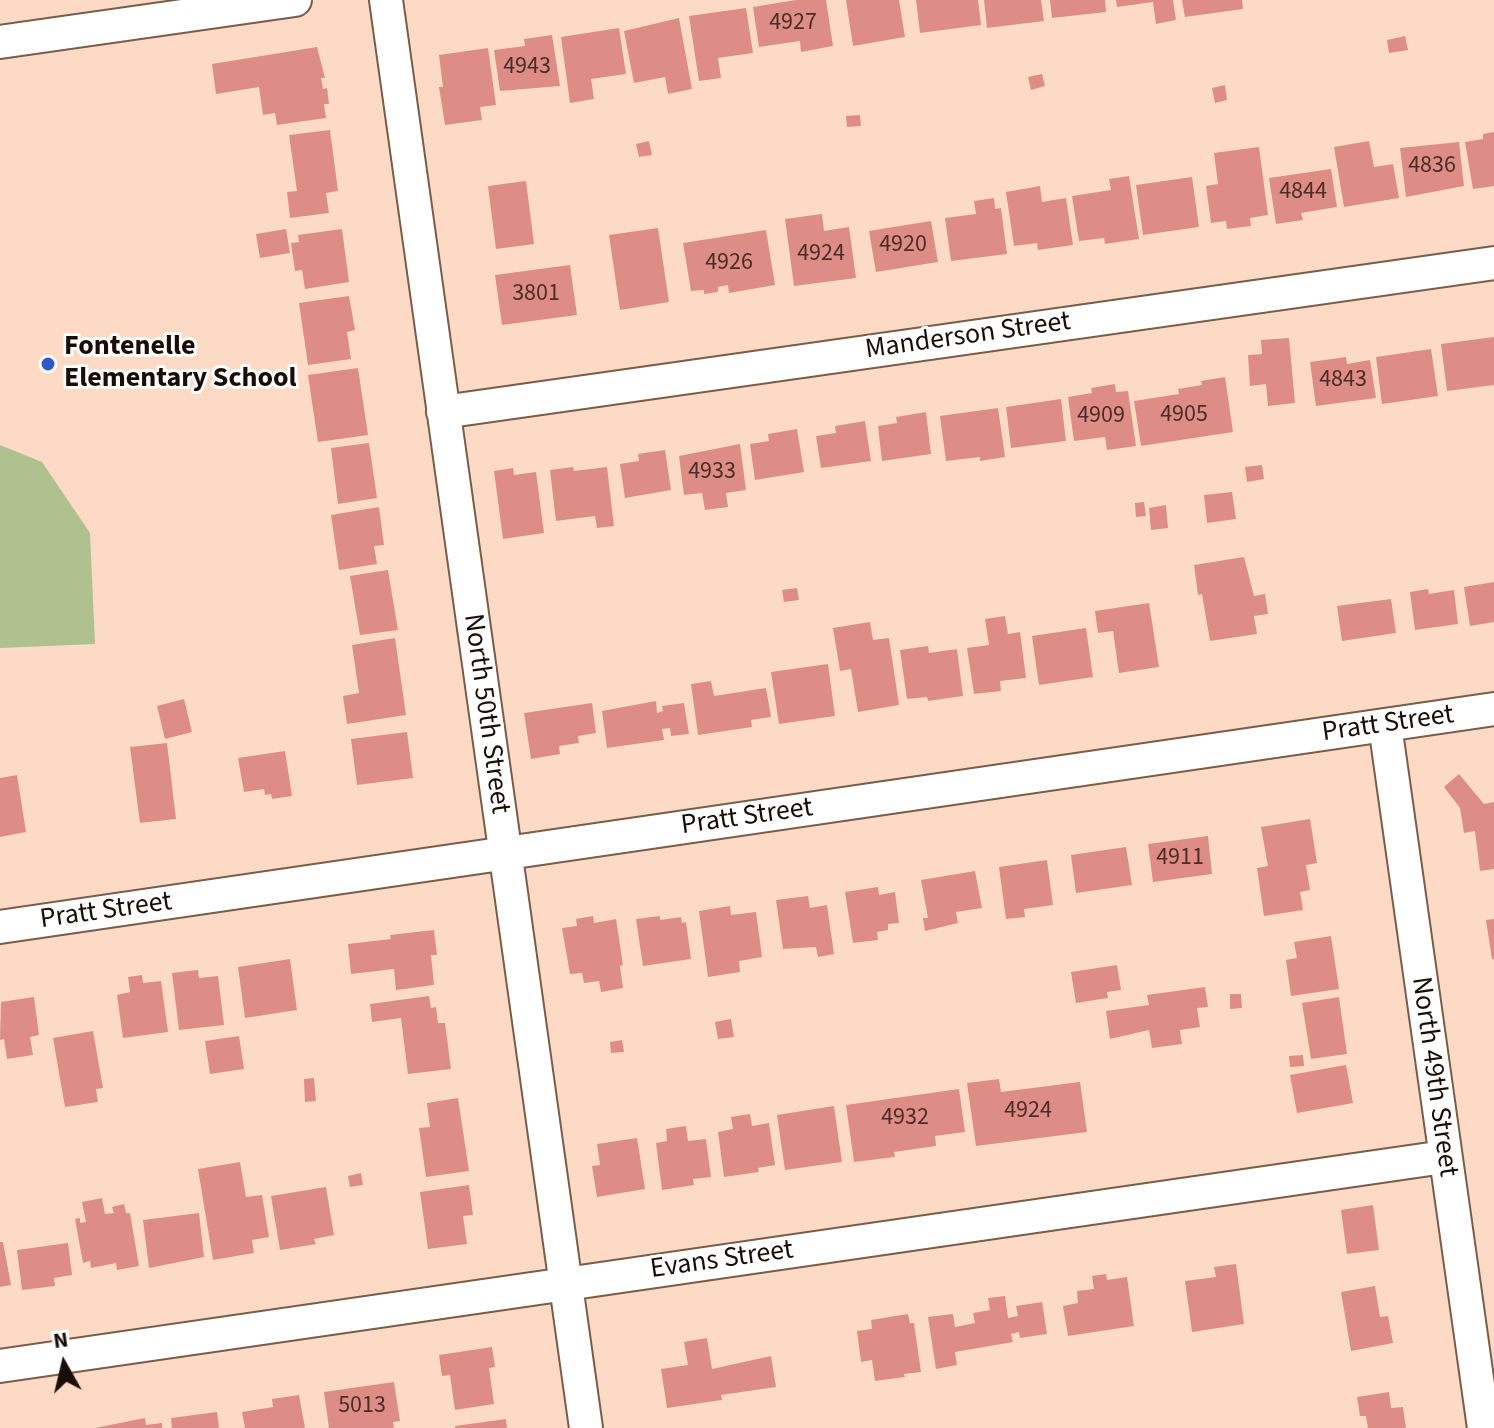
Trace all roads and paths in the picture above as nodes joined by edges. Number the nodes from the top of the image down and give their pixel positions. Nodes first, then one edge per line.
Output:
1 (295, 0) edge
2 (386, 0) edge
3 (0, 42) edge
4 (1494, 263) edge
5 (443, 412) junction
6 (1494, 709) edge
7 (1385, 725) junction
8 (504, 854) junction
9 (0, 927) edge
10 (1444, 1157) junction
11 (565, 1284) junction
12 (0, 1366) edge
13 (586, 1428) edge
14 (1484, 1428) edge

1 - 3 street
2 - 5 street, North 50th Street
4 - 5 street, Manderson Street
5 - 8 street, North 50th Street
6 - 7 street, Pratt Street
7 - 8 street, Pratt Street
7 - 10 street, North 49th Street
8 - 9 street, Pratt Street
8 - 11 street, North 50th Street
10 - 11 street, Evans Street
10 - 14 street, North 49th Street
11 - 12 street, Evans Street
11 - 13 street, North 50th Street

